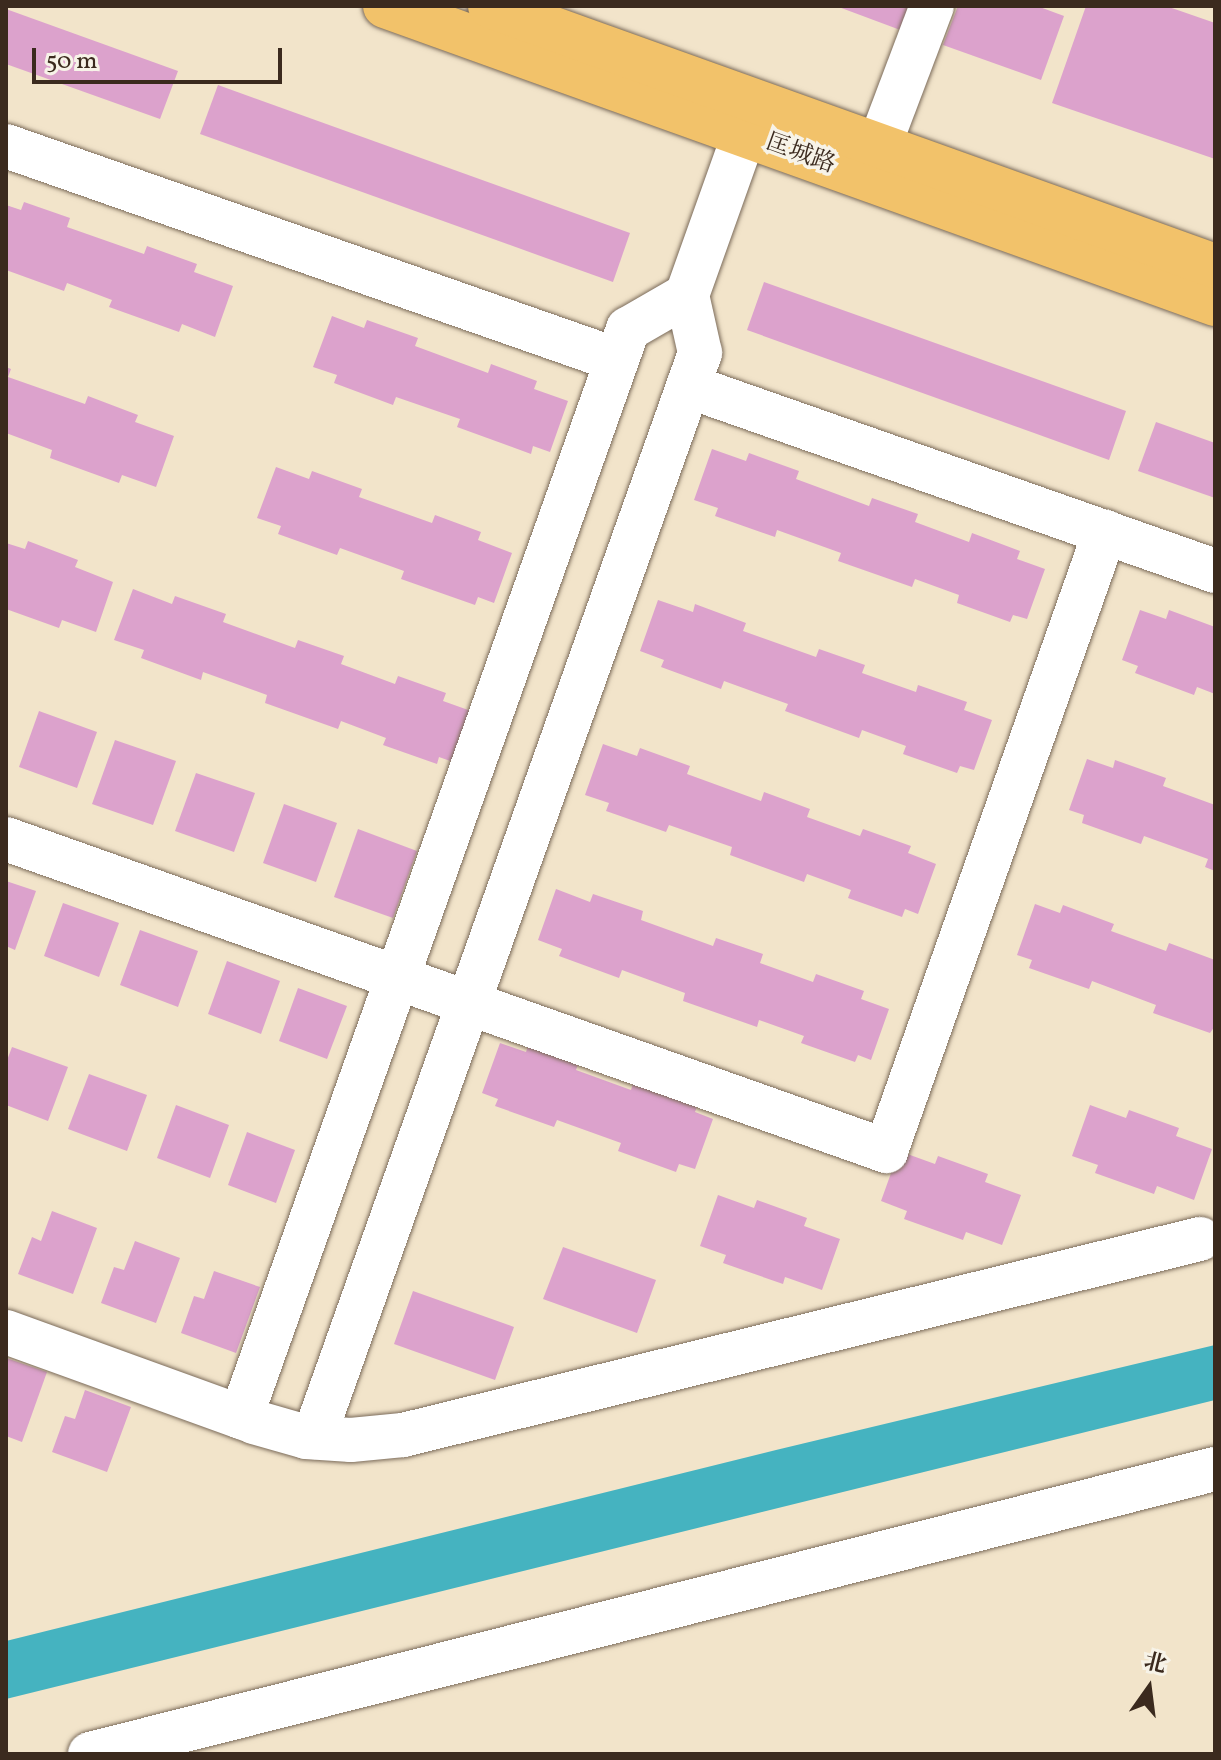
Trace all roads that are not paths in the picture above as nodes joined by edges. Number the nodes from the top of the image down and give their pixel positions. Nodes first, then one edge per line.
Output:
1 (385, 6) edge
2 (490, 6) edge
3 (932, 6) edge
4 (744, 135) junction
5 (6, 146) edge
6 (879, 146) junction
7 (1215, 266) edge
8 (687, 295) junction
9 (1215, 304) edge
10 (617, 360) junction
11 (688, 386) junction
12 (1105, 532) junction
13 (1215, 571) edge
14 (6, 839) edge
15 (397, 978) junction
16 (469, 1003) junction
17 (1200, 1239) dead end
18 (6, 1332) edge
19 (241, 1417) junction
20 (314, 1437) junction
21 (1215, 1469) edge
22 (90, 1754) edge

1 - 4 main road, 匡城路
2 - 6 main road, 匡城路
3 - 6 street
4 - 8 street
4 - 9 main road, 匡城路
5 - 10 street
6 - 7 main road, 匡城路
8 - 10 street
8 - 11 street
10 - 15 street
11 - 12 street
11 - 16 street
12 - 13 street
12 - 16 street
14 - 15 street
15 - 16 street
15 - 19 street
16 - 20 street
17 - 20 street
18 - 19 street
19 - 20 street
21 - 22 street

